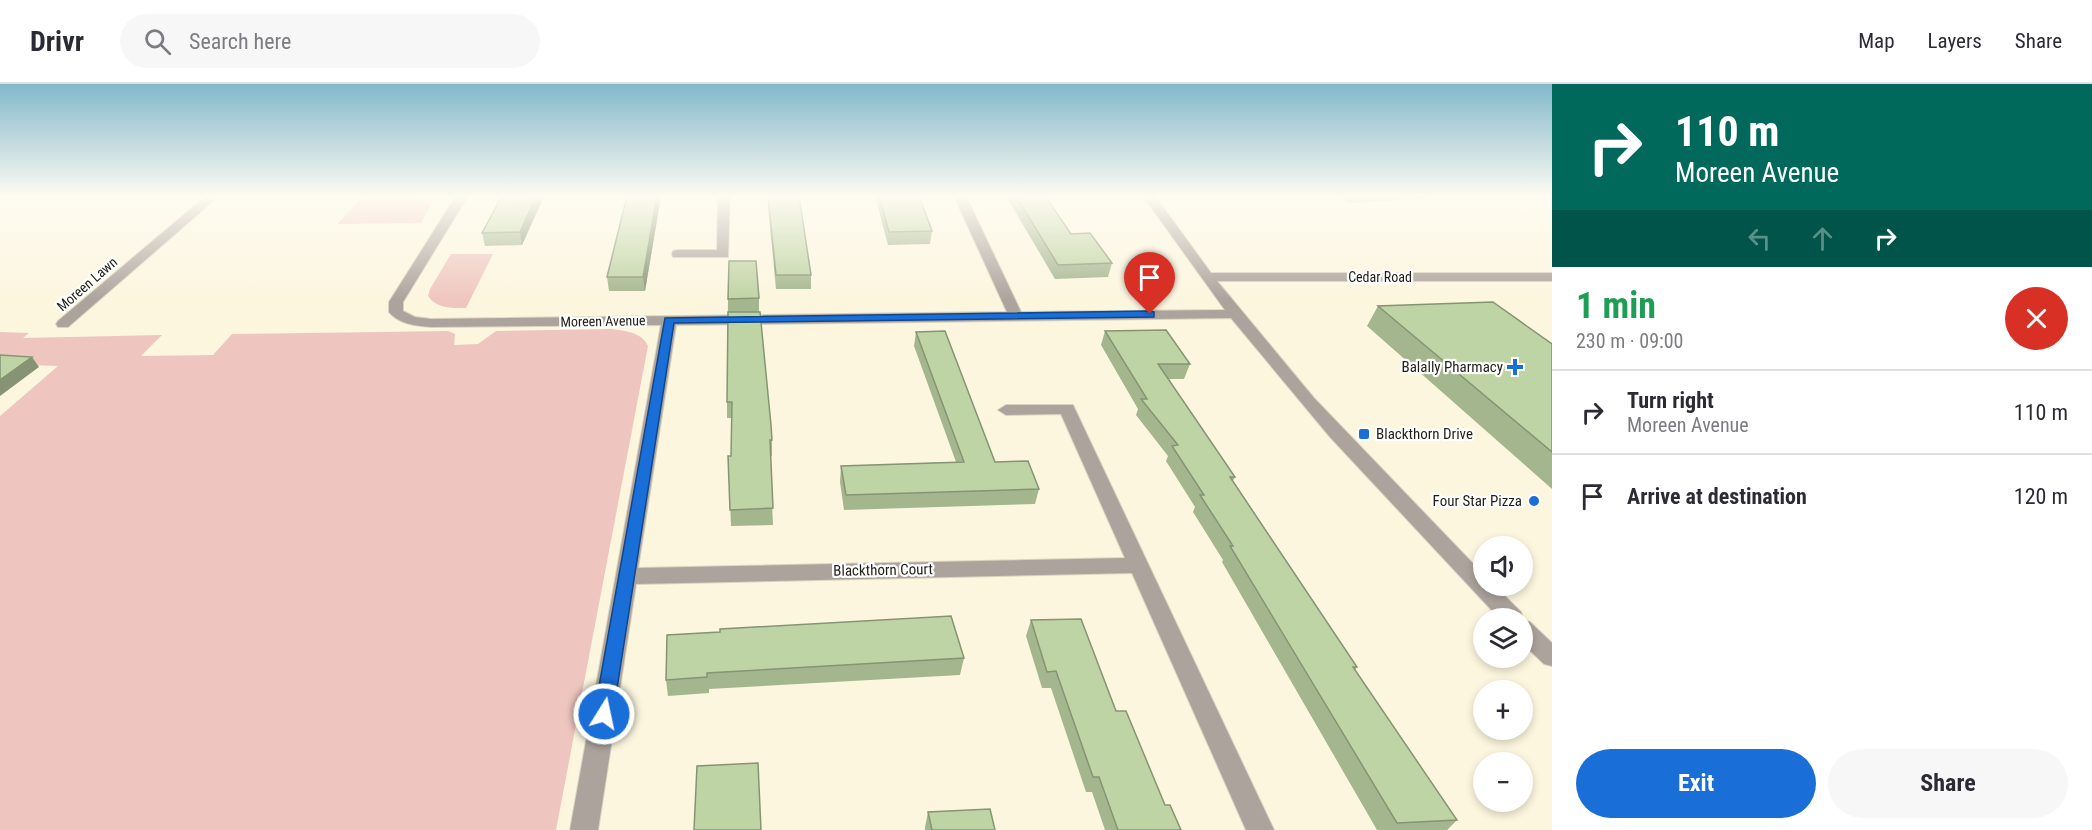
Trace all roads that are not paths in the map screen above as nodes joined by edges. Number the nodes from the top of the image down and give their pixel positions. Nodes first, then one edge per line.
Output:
1 (172, 231) edge
2 (440, 231) edge
3 (723, 231) edge
4 (976, 231) edge
5 (1174, 231) edge
6 (678, 254) dead end
7 (1208, 277) junction
8 (1552, 277) edge
9 (1236, 314) junction
10 (1016, 316) junction
11 (669, 320) junction
12 (63, 324) dead end
13 (1006, 410) dead end
14 (1138, 565) junction
15 (627, 576) junction
16 (1503, 608) edge
17 (1533, 639) edge
18 (1552, 657) edge
19 (584, 830) edge
20 (1260, 830) edge

1 - 12 street, Moreen Lawn
2 - 11 street, Moreen Avenue
3 - 6 street
4 - 10 street
5 - 7 street
7 - 8 street, Cedar Road
7 - 9 street
9 - 10 street, Moreen Avenue
9 - 16 street
10 - 11 street, Moreen Avenue
11 - 15 street
13 - 14 street
14 - 15 street, Blackthorn Court
14 - 20 street
15 - 19 street
17 - 18 street

